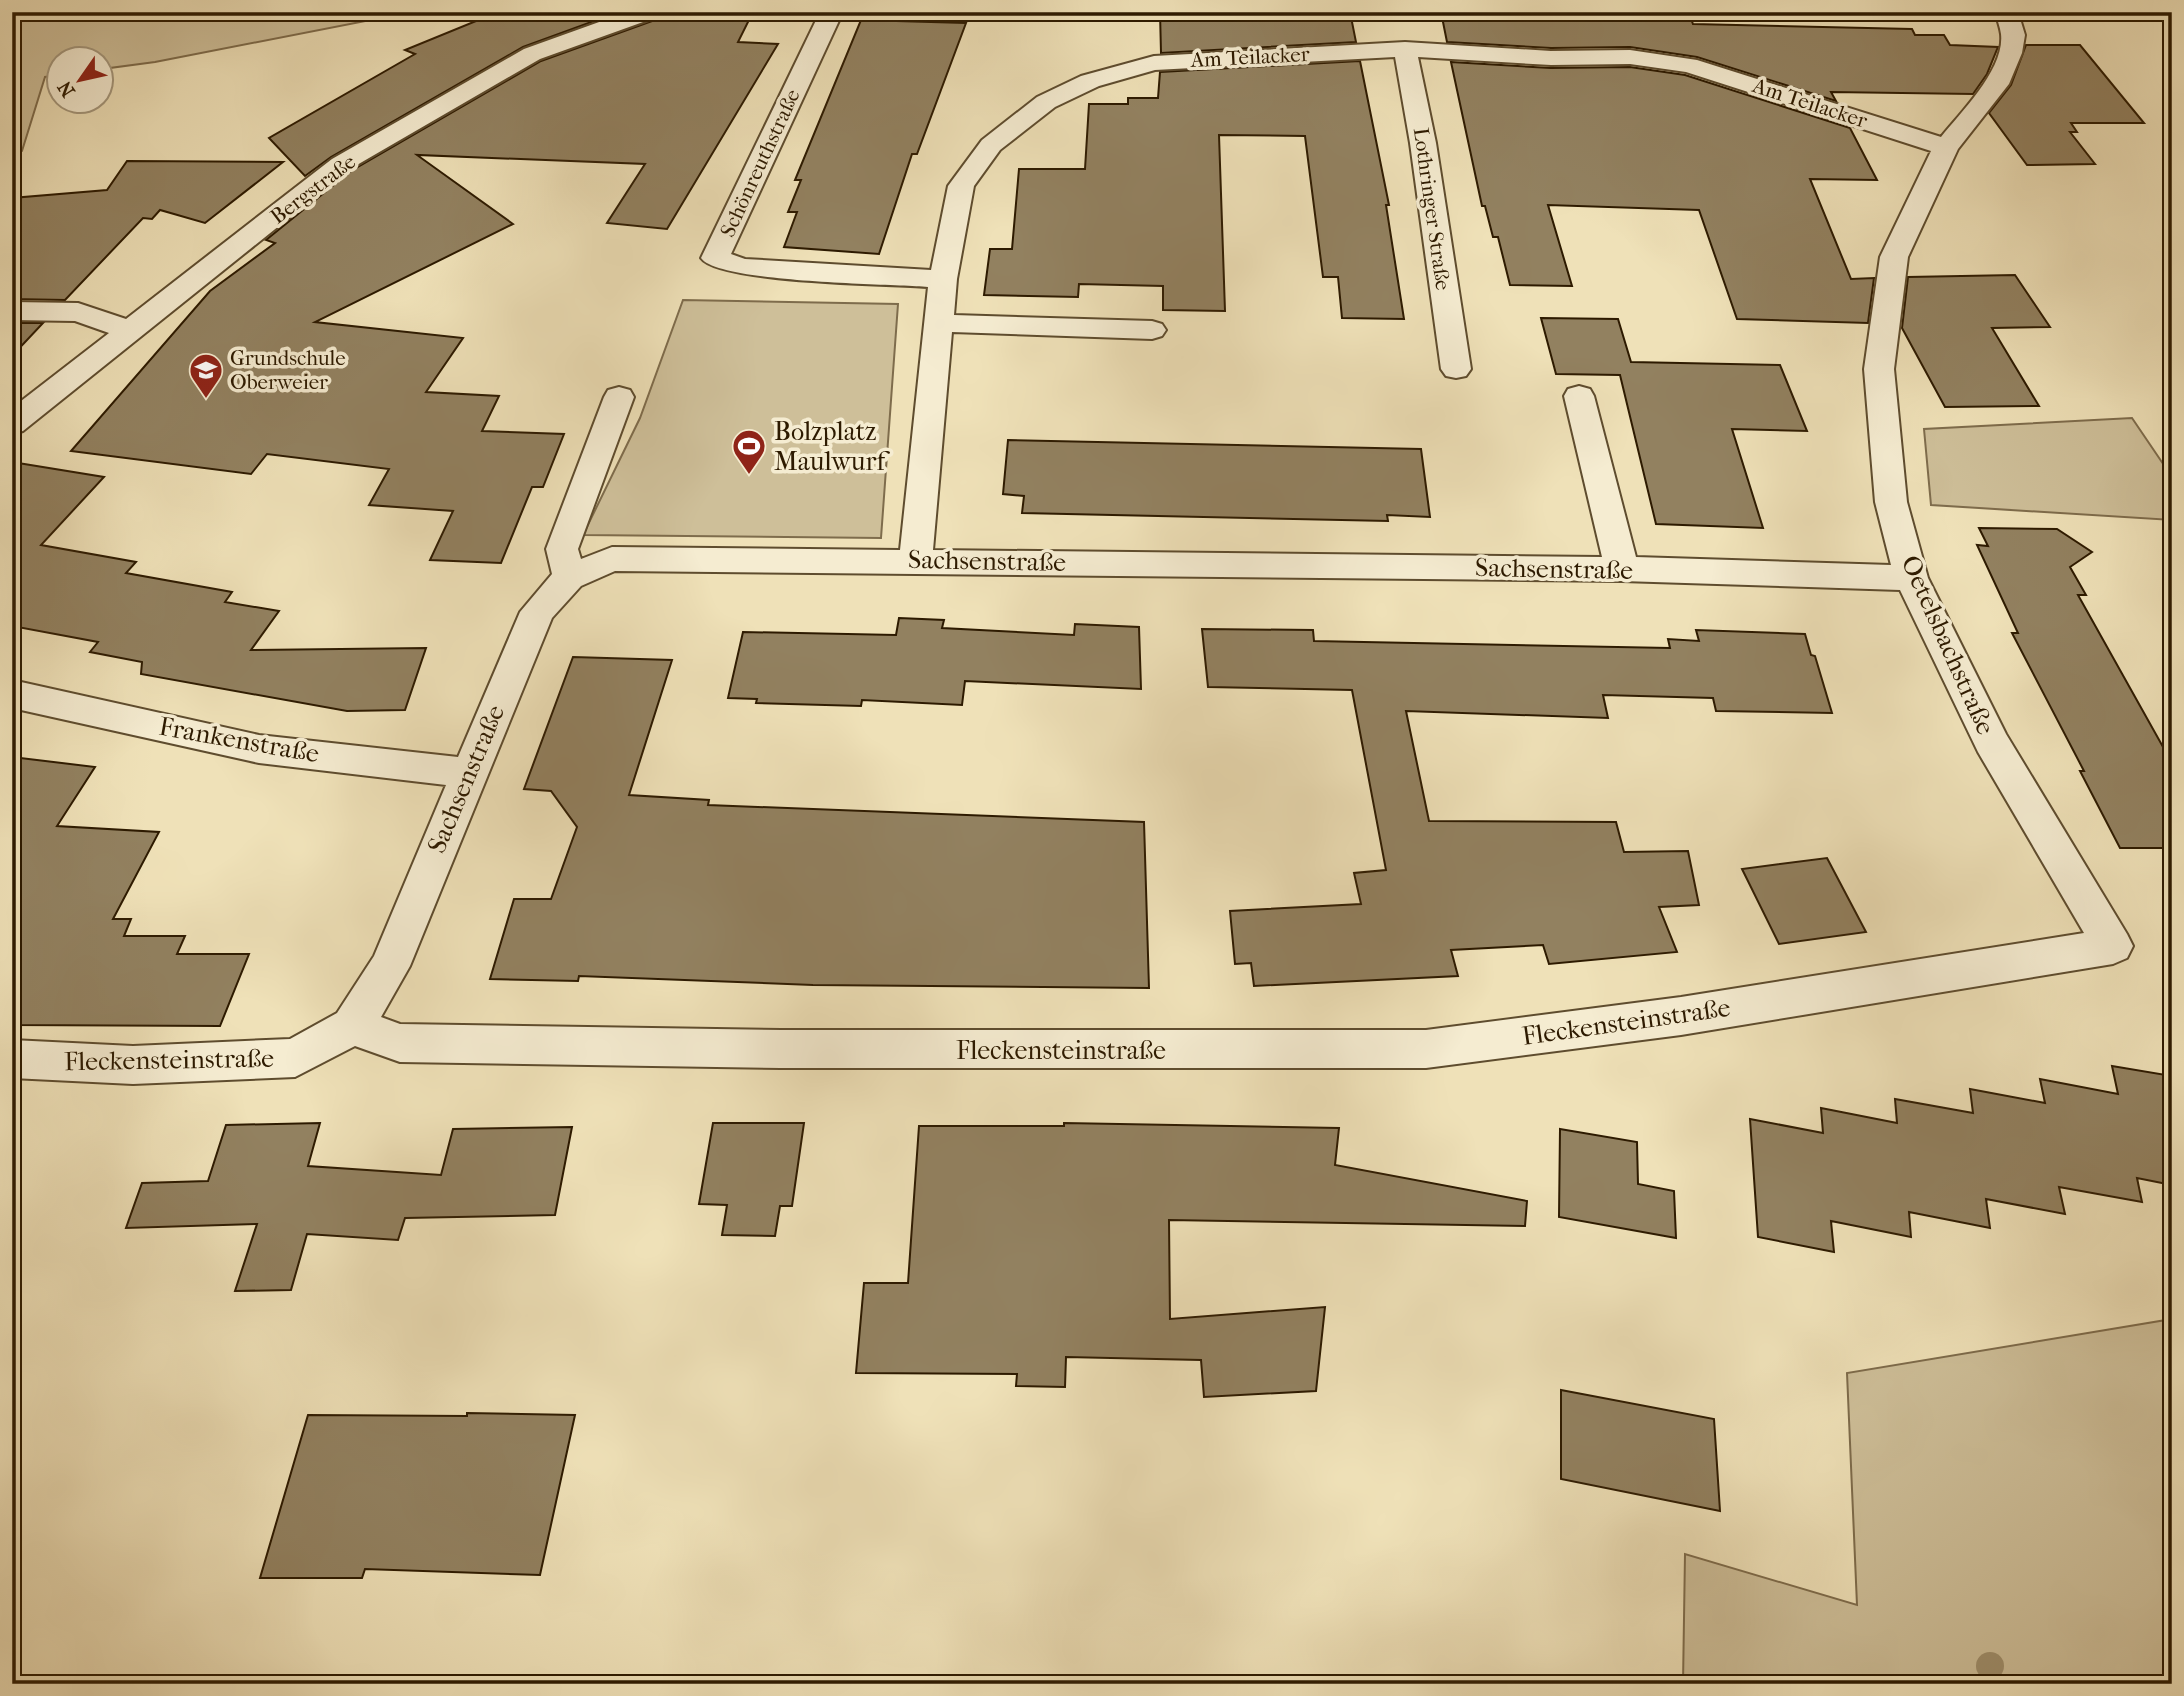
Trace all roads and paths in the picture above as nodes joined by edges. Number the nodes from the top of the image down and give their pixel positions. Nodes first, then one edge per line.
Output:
1 (649, 12) edge
2 (832, 12) edge
3 (2006, 12) edge
4 (1405, 50) junction
5 (1946, 147) junction
6 (943, 279) junction
7 (12, 311) edge
8 (939, 323) junction
9 (1152, 330) dead end
10 (132, 331) junction
11 (1456, 369) dead end
12 (1579, 396) dead end
13 (619, 397) dead end
14 (12, 424) edge
15 (916, 561) junction
16 (1622, 569) junction
17 (569, 577) junction
18 (1911, 578) junction
19 (12, 694) edge
20 (468, 773) junction
21 (2113, 946) joint
22 (352, 1026) junction
23 (12, 1059) edge

1 - 10 street, Bergstraße
2 - 6 street, Schönreuthstraße
3 - 5 street, Oetelsbachstraße
4 - 5 street, Am Teilacker
4 - 6 street, Am Teilacker
4 - 11 street, Lothringer Straße
5 - 18 street, Oetelsbachstraße
6 - 8 street, Am Teilacker
7 - 10 street
8 - 9 street
8 - 15 street, Am Teilacker
10 - 14 street, Bergstraße
12 - 16 street
13 - 17 street
15 - 16 street, Sachsenstraße
15 - 17 street, Sachsenstraße
16 - 18 street, Sachsenstraße
17 - 20 street, Sachsenstraße
18 - 21 street, Oetelsbachstraße
19 - 20 street, Frankenstraße
20 - 22 street, Sachsenstraße
21 - 22 street, Fleckensteinstraße
22 - 23 street, Fleckensteinstraße

